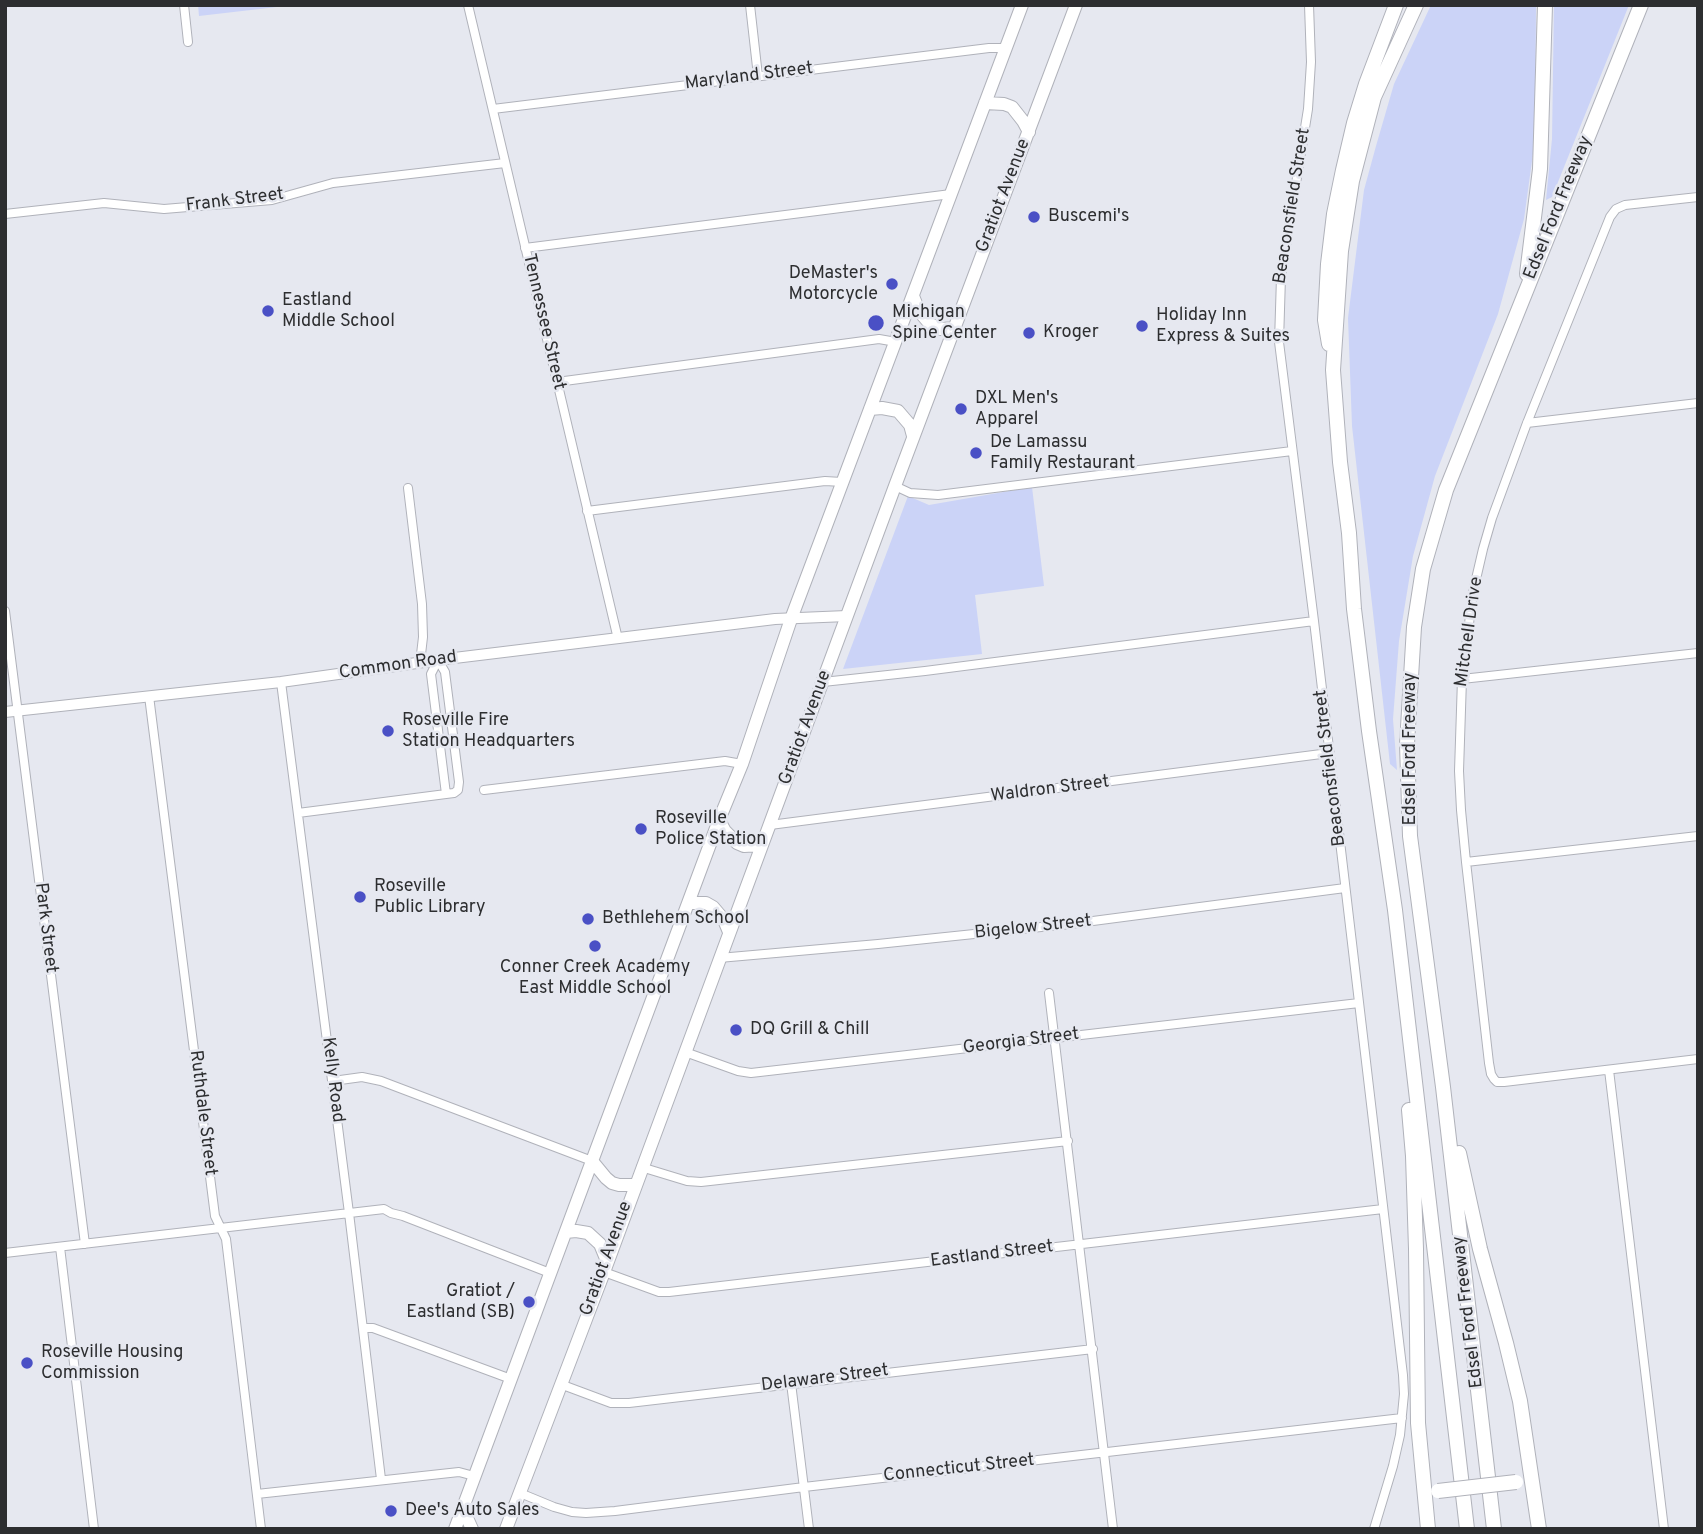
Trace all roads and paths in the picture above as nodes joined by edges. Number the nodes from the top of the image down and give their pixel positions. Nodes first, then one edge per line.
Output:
1 (184, 5) edge
2 (468, 5) edge
3 (750, 5) edge
4 (1022, 5) edge
5 (1076, 5) edge
6 (1309, 5) edge
7 (1396, 5) edge
8 (1416, 5) edge
9 (1545, 5) edge
10 (1641, 5) edge
11 (188, 42) dead end
12 (1006, 48) junction
13 (758, 76) junction
14 (985, 103) junction
15 (493, 109) junction
16 (1029, 132) junction
17 (505, 163) junction
18 (951, 194) junction
19 (1698, 197) edge
20 (5, 214) edge
21 (526, 248) junction
22 (913, 296) junction
23 (1524, 296) junction
24 (954, 328) junction
25 (895, 342) junction
26 (1333, 370) junction
27 (557, 382) junction
28 (1698, 403) edge
29 (870, 409) junction
30 (1527, 423) junction
31 (914, 436) junction
32 (1292, 451) junction
33 (842, 482) junction
34 (895, 486) junction
35 (408, 488) dead end
36 (587, 511) junction
37 (5, 611) edge
38 (847, 616) junction
39 (791, 619) junction
40 (1314, 621) junction
41 (618, 639) junction
42 (1698, 653) edge
43 (438, 660) junction
44 (420, 663) junction
45 (1462, 680) junction
46 (281, 682) junction
47 (823, 682) junction
48 (149, 696) junction
49 (18, 711) junction
50 (5, 712) edge
51 (1329, 753) junction
52 (742, 764) junction
53 (484, 790) dead end
54 (446, 794) junction
55 (299, 813) junction
56 (719, 820) junction
57 (770, 825) junction
58 (1698, 836) edge
59 (762, 845) junction
60 (1466, 862) junction
61 (1345, 888) junction
62 (688, 902) junction
63 (1395, 910) junction
64 (729, 932) junction
65 (719, 958) junction
66 (1049, 993) dead end
67 (1359, 1003) junction
68 (1056, 1038) junction
69 (685, 1052) junction
70 (1698, 1059) edge
71 (1609, 1070) junction
72 (332, 1081) junction
73 (1443, 1087) junction
74 (1068, 1141) junction
75 (592, 1161) junction
76 (641, 1167) junction
77 (635, 1185) junction
78 (1383, 1209) junction
79 (349, 1213) junction
80 (221, 1228) junction
81 (566, 1233) junction
82 (85, 1244) junction
83 (1080, 1245) junction
84 (60, 1247) junction
85 (5, 1253) edge
86 (606, 1266) junction
87 (550, 1273) junction
88 (363, 1328) junction
89 (1093, 1349) junction
90 (511, 1379) junction
91 (791, 1383) junction
92 (560, 1384) junction
93 (1402, 1418) junction
94 (1104, 1453) junction
95 (474, 1476) junction
96 (381, 1479) junction
97 (804, 1487) junction
98 (1534, 1490) junction
99 (520, 1493) junction
100 (257, 1494) junction
101 (1425, 1503) junction
102 (463, 1509) junction
103 (94, 1529) edge
104 (261, 1529) edge
105 (455, 1529) edge
106 (472, 1529) edge
107 (506, 1529) edge
108 (808, 1529) edge
109 (1113, 1529) edge
110 (1374, 1529) edge
111 (1428, 1529) edge
112 (1467, 1529) edge
113 (1494, 1529) edge
114 (1539, 1529) edge
115 (1664, 1529) edge

1 - 11 street
2 - 15 street, Tennessee Street
3 - 13 street
4 - 12 main road
5 - 16 main road, Gratiot Avenue
6 - 32 street, Beaconsfield Street
7 - 26 highway
8 - 26 highway, Edsel Ford Freeway
9 - 23 highway
10 - 23 highway, Edsel Ford Freeway
12 - 13 street, Maryland Street
12 - 14 main road
13 - 15 street, Maryland Street
14 - 16 main road
14 - 18 main road
15 - 17 street, Tennessee Street
16 - 24 main road, Gratiot Avenue
17 - 20 street, Frank Street
17 - 21 street, Tennessee Street
18 - 21 street
18 - 22 main road
19 - 30 street, Mitchell Drive
21 - 27 street, Tennessee Street
22 - 24 main road
22 - 25 main road
23 - 73 highway, Edsel Ford Freeway
24 - 31 main road, Gratiot Avenue
25 - 27 street
25 - 29 main road
26 - 63 highway, Edsel Ford Freeway
27 - 36 street, Tennessee Street
28 - 30 street
29 - 31 main road
29 - 33 main road
30 - 45 street, Mitchell Drive
31 - 34 main road, Gratiot Avenue
32 - 34 street
32 - 40 street, Beaconsfield Street
33 - 36 street
33 - 39 main road
34 - 38 main road, Gratiot Avenue
35 - 44 street
36 - 41 street, Tennessee Street
37 - 49 street, Park Street
38 - 39 street, Common Road
38 - 47 main road, Gratiot Avenue
39 - 41 street, Common Road
39 - 52 main road
40 - 47 street
40 - 51 street, Beaconsfield Street
41 - 43 street, Common Road
42 - 45 street
43 - 44 street, Common Road
43 - 54 street
43 - 54 street
44 - 46 street, Common Road
45 - 60 street, Mitchell Drive
46 - 48 street, Common Road
46 - 55 street, Kelly Road
47 - 57 main road, Gratiot Avenue
48 - 49 street, Common Road
48 - 80 street, Ruthdale Street
49 - 50 street, Common Road
49 - 82 street, Park Street
51 - 57 street, Waldron Street
51 - 61 street, Beaconsfield Street
52 - 53 street
52 - 56 main road
54 - 55 street
55 - 72 street, Kelly Road
56 - 59 main road
56 - 62 main road
57 - 59 main road, Gratiot Avenue
58 - 60 street
59 - 64 main road, Gratiot Avenue
60 - 71 street, Mitchell Drive
61 - 65 street, Bigelow Street
61 - 67 street, Beaconsfield Street
62 - 64 main road
62 - 75 main road
63 - 101 highway
63 - 112 highway, Edsel Ford Freeway
64 - 65 main road, Gratiot Avenue
65 - 69 main road, Gratiot Avenue
66 - 68 street
67 - 68 street, Georgia Street
67 - 78 street, Beaconsfield Street
68 - 69 street, Georgia Street
68 - 74 street
69 - 76 main road, Gratiot Avenue
70 - 71 street
71 - 115 street
72 - 75 street
72 - 79 street, Kelly Road
73 - 98 highway
73 - 113 highway, Edsel Ford Freeway
74 - 76 street
74 - 83 street
75 - 77 main road
75 - 81 main road
76 - 77 main road, Gratiot Avenue
77 - 86 main road, Gratiot Avenue
78 - 83 street, Eastland Street
78 - 93 street, Beaconsfield Street
79 - 80 street
79 - 87 street
79 - 88 street, Kelly Road
80 - 82 street
80 - 100 street, Ruthdale Street
81 - 86 main road
81 - 87 main road
82 - 84 street
83 - 86 street, Eastland Street
83 - 89 street
84 - 85 street
84 - 103 street
86 - 92 main road, Gratiot Avenue
87 - 90 main road
88 - 90 street
88 - 96 street, Kelly Road
89 - 91 street, Delaware Street
89 - 94 street
90 - 95 main road
91 - 92 street, Delaware Street
91 - 97 street
92 - 99 main road, Gratiot Avenue
93 - 94 street, Connecticut Street
93 - 110 street, Beaconsfield Street
94 - 97 street, Connecticut Street
94 - 109 street
95 - 96 street
95 - 102 main road
96 - 100 street
97 - 99 street, Connecticut Street
97 - 108 street
98 - 101 highway, bridge
98 - 114 highway
99 - 107 main road, Gratiot Avenue
100 - 104 street, Ruthdale Street
101 - 111 highway
102 - 105 main road
102 - 106 main road

